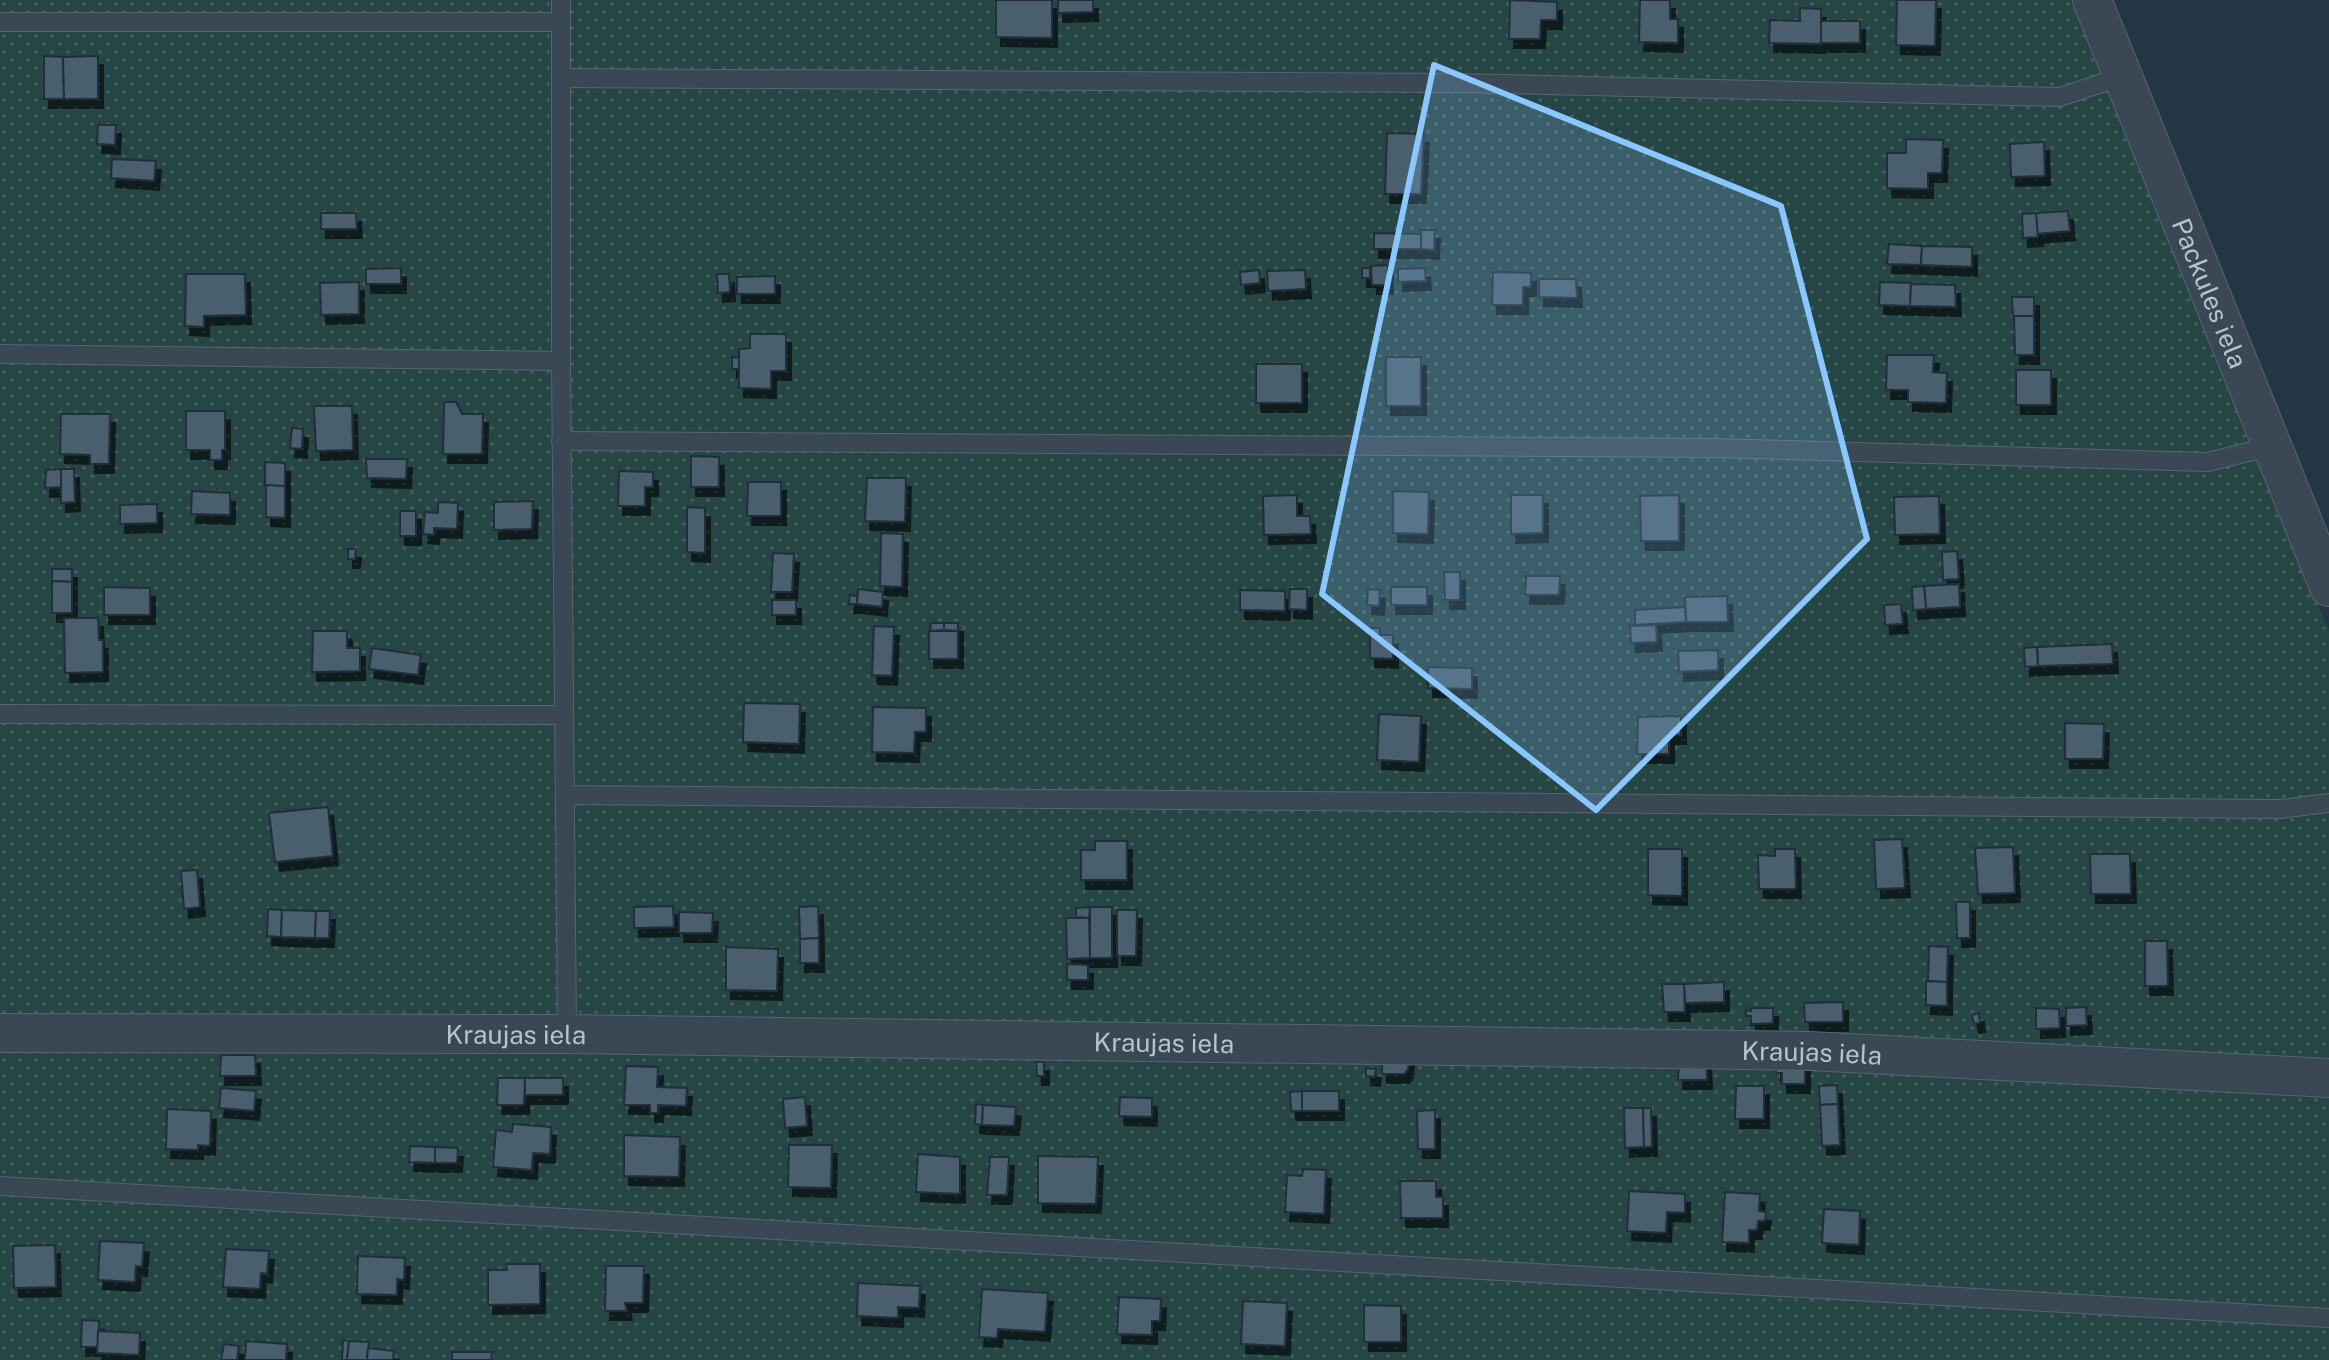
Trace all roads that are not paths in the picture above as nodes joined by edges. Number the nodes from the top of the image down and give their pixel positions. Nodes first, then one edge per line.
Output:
1 (561, 0) edge
2 (2092, 0) edge
3 (0, 22) edge
4 (561, 22) junction
5 (2123, 76) junction
6 (561, 78) junction
7 (0, 354) edge
8 (561, 361) junction
9 (561, 441) junction
10 (2272, 446) junction
11 (2329, 587) edge
12 (0, 714) edge
13 (564, 715) junction
14 (565, 795) junction
15 (2329, 803) edge
16 (0, 1033) edge
17 (567, 1034) junction
18 (2329, 1078) edge
19 (0, 1186) edge
20 (2329, 1318) edge

1 - 4 lane
2 - 5 street, Packules iela
3 - 4 lane
4 - 6 lane
5 - 6 lane
5 - 10 street, Packules iela
6 - 8 lane
7 - 8 lane
8 - 9 lane
9 - 10 lane
9 - 13 lane
10 - 11 street, Packules iela
12 - 13 lane
13 - 14 lane
14 - 15 lane
14 - 17 lane
16 - 17 street, Kraujas iela
17 - 18 street, Kraujas iela
19 - 20 lane

